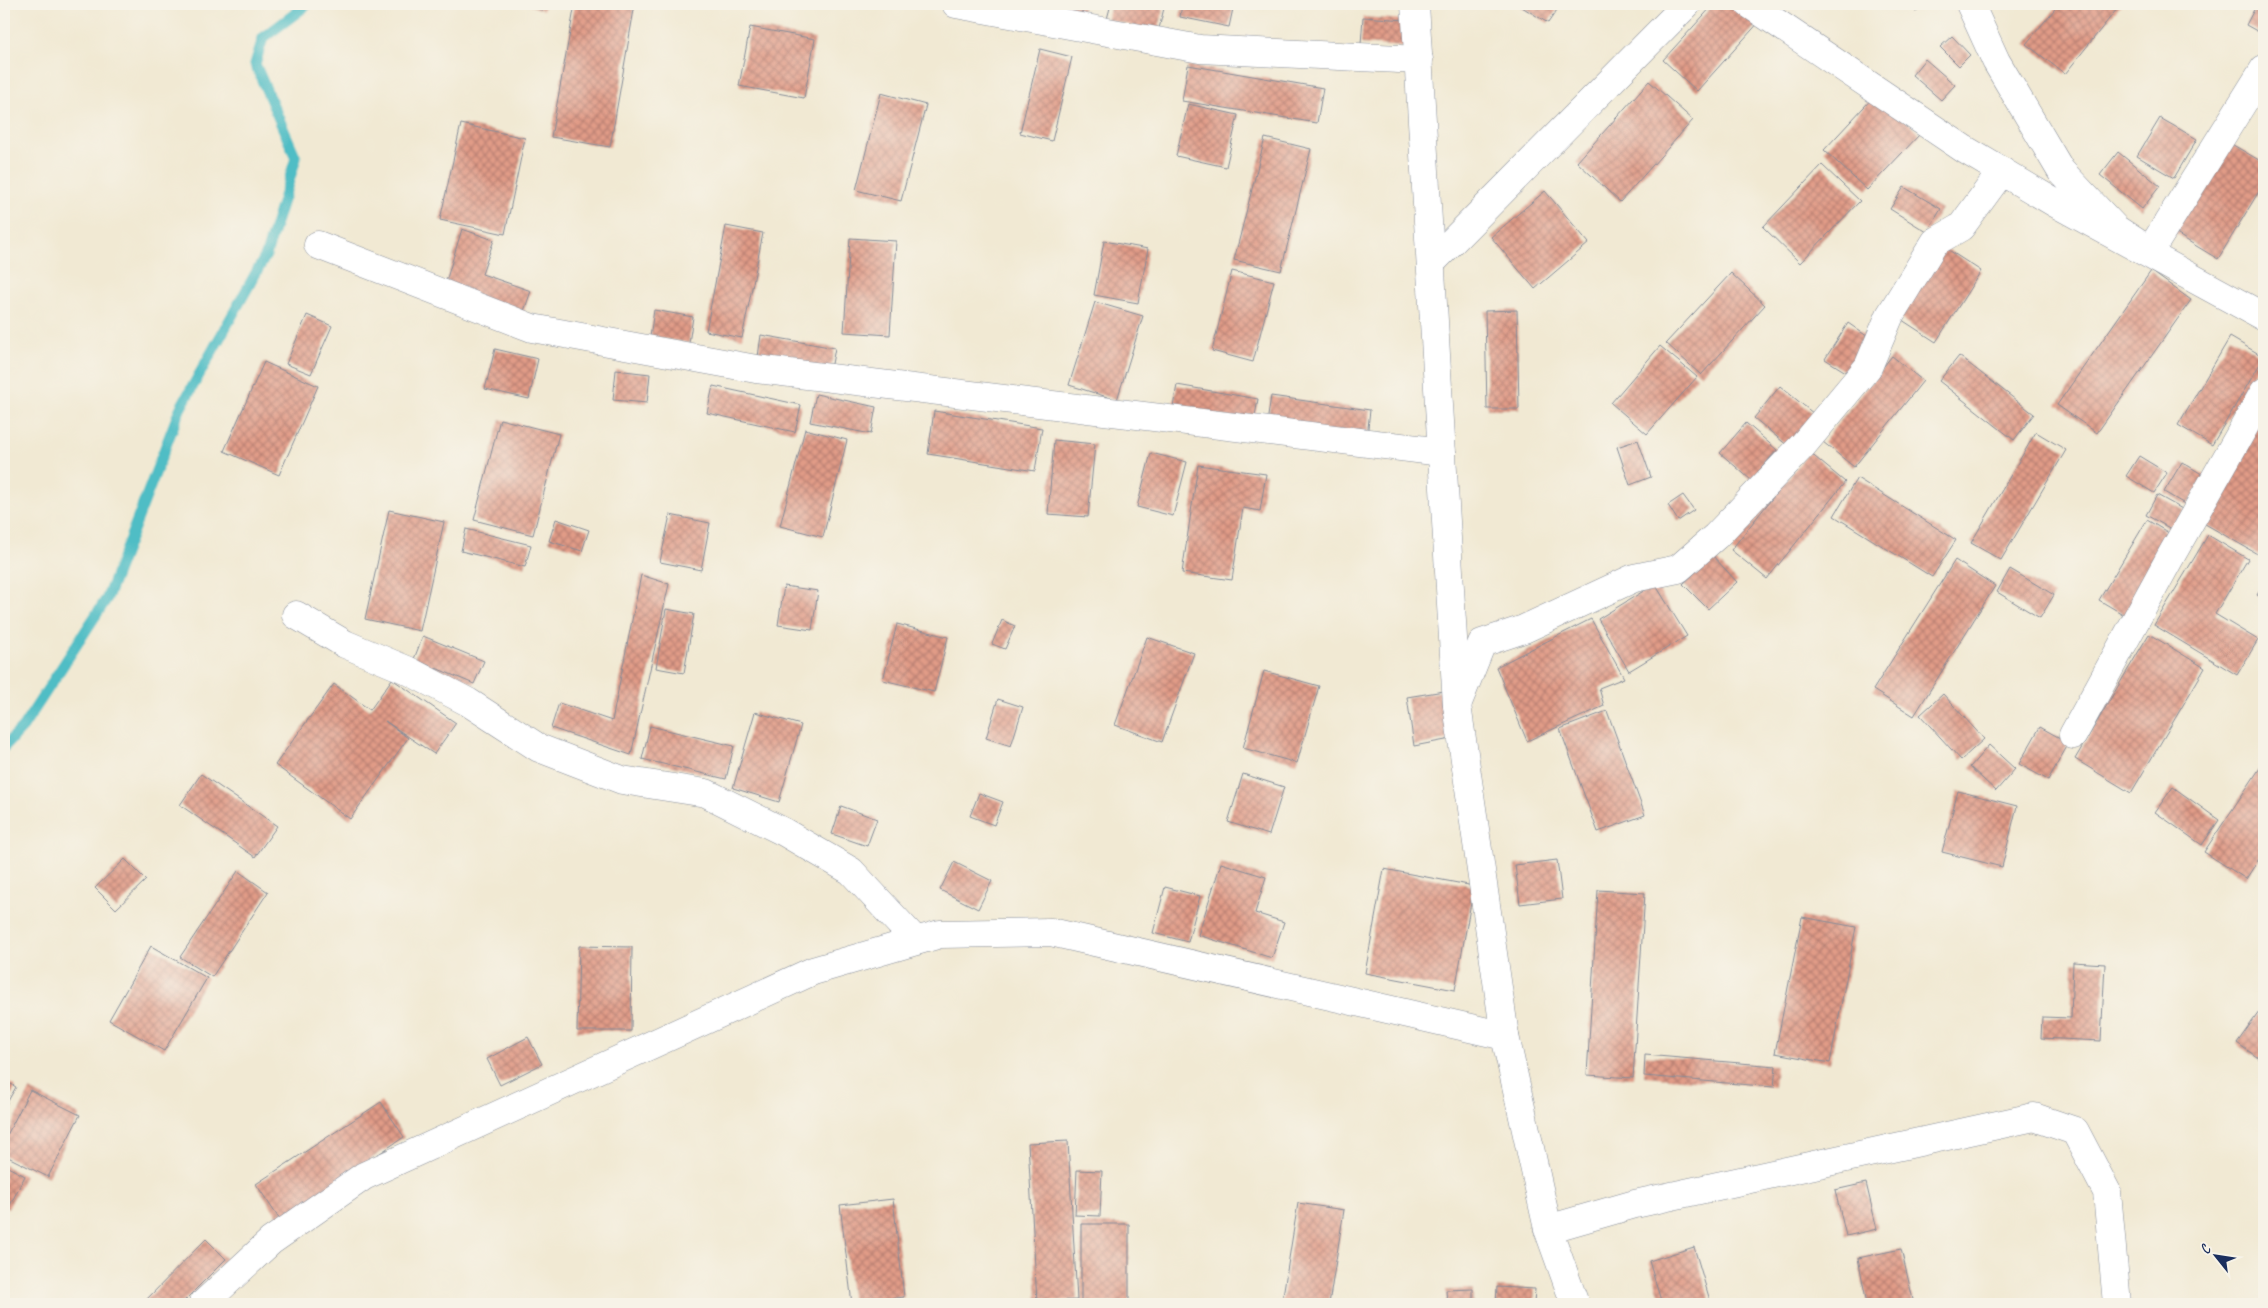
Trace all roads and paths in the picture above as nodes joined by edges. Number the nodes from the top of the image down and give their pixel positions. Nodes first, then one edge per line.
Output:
1 (956, 4) edge
2 (1416, 4) edge
3 (1687, 4) edge
4 (1749, 4) edge
5 (1970, 4) edge
6 (1419, 60) junction
7 (2264, 69) edge
8 (2002, 171) junction
9 (318, 245) dead end
10 (1431, 263) junction
11 (2264, 316) edge
12 (2264, 392) edge
13 (1442, 452) junction
14 (296, 615) dead end
15 (1457, 706) junction
16 (2073, 735) dead end
17 (916, 941) junction
18 (1505, 1036) junction
19 (1548, 1229) junction
20 (202, 1304) edge
21 (1575, 1304) edge
22 (2117, 1304) edge

1 - 6 street
2 - 6 street
3 - 10 street
4 - 8 street
5 - 7 street
6 - 10 street
8 - 11 street
8 - 15 street
9 - 13 street
10 - 13 street
12 - 16 street
13 - 15 street
14 - 17 street
15 - 18 street
17 - 18 street
17 - 20 street
18 - 19 street
19 - 21 street
19 - 22 street

